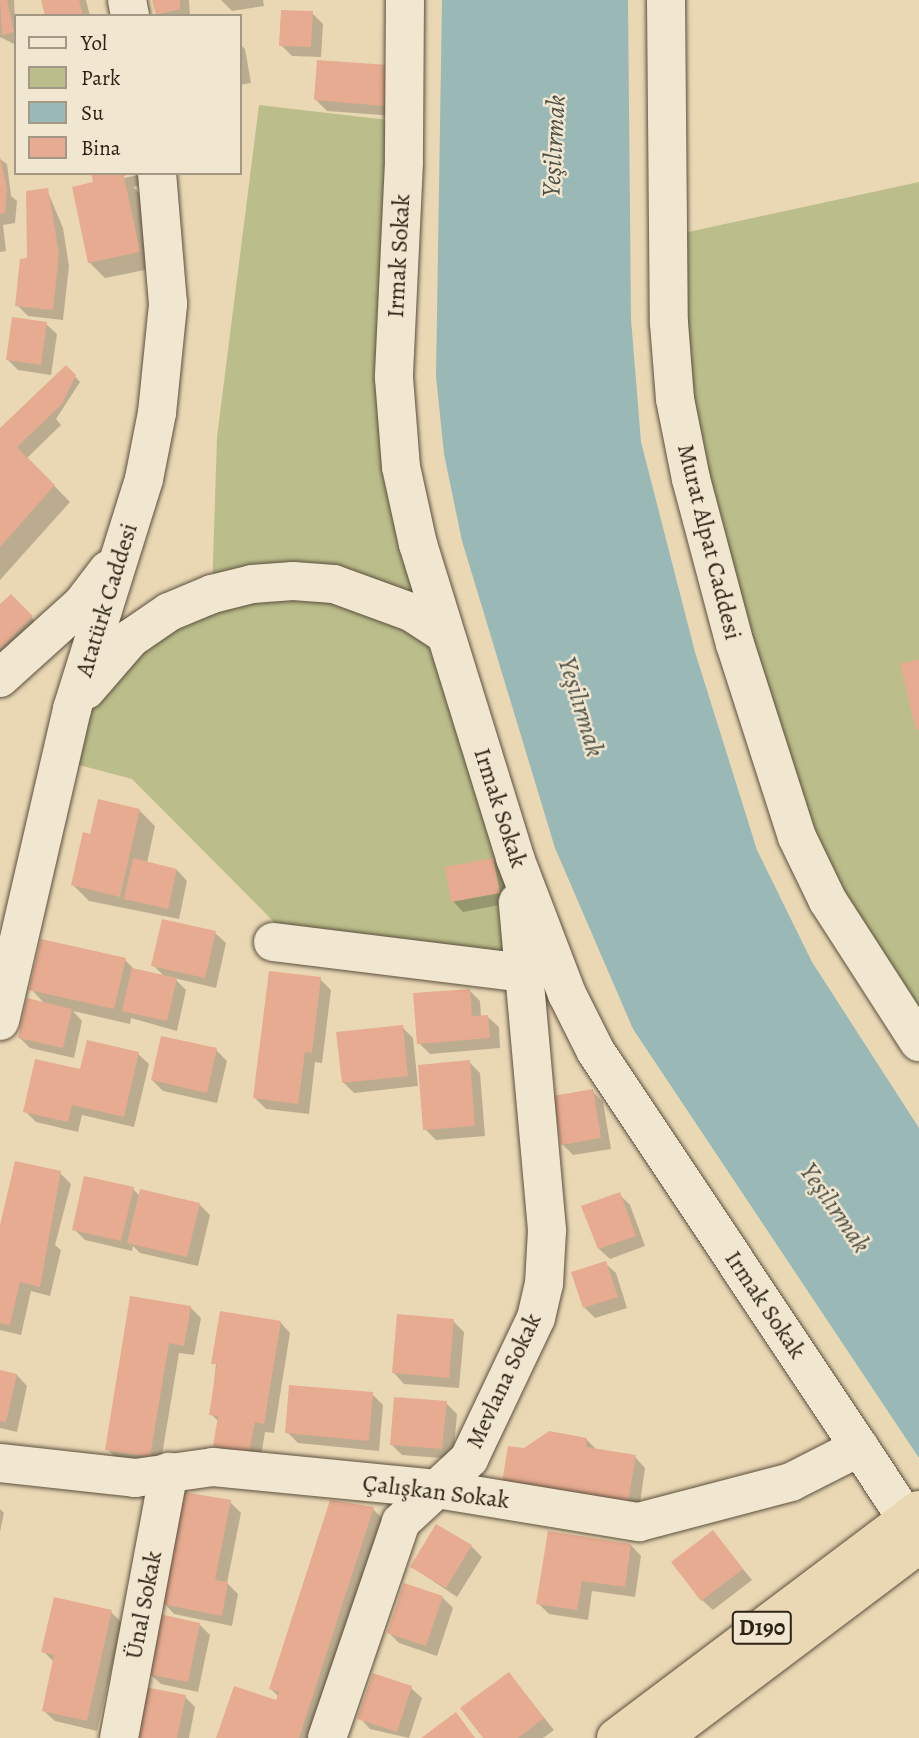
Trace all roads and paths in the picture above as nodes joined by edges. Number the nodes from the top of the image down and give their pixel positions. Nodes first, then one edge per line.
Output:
1 (405, 0) edge
2 (666, 0) edge
3 (157, 175) edge
4 (122, 552) junction
5 (445, 634) junction
6 (0, 678) edge
7 (72, 709) junction
8 (515, 858) junction
9 (272, 942) dead end
10 (524, 973) junction
11 (0, 1021) edge
12 (919, 1042) edge
13 (860, 1447) junction
14 (0, 1463) edge
15 (169, 1472) junction
16 (437, 1489) junction
17 (915, 1524) edge
18 (118, 1738) edge
19 (327, 1738) edge
20 (616, 1738) edge
21 (662, 1738) edge

1 - 5 street, Irmak Sokak
2 - 12 street, Murat Alpat Caddesi
3 - 4 street, Atatürk Caddesi
4 - 6 street
4 - 7 street, Atatürk Caddesi
5 - 7 street
5 - 8 street, Irmak Sokak
7 - 11 street, Atatürk Caddesi
8 - 10 street, Mevlana Sokak
8 - 13 street, Irmak Sokak
9 - 10 street
10 - 16 street, Mevlana Sokak
13 - 16 street, Çalışkan Sokak
13 - 17 street, Irmak Sokak
14 - 15 street, Çalışkan Sokak
15 - 16 street, Çalışkan Sokak
15 - 18 street, Ünal Sokak
16 - 19 street, Mevlana Sokak
17 - 20 highway, D190
17 - 21 highway, D190

